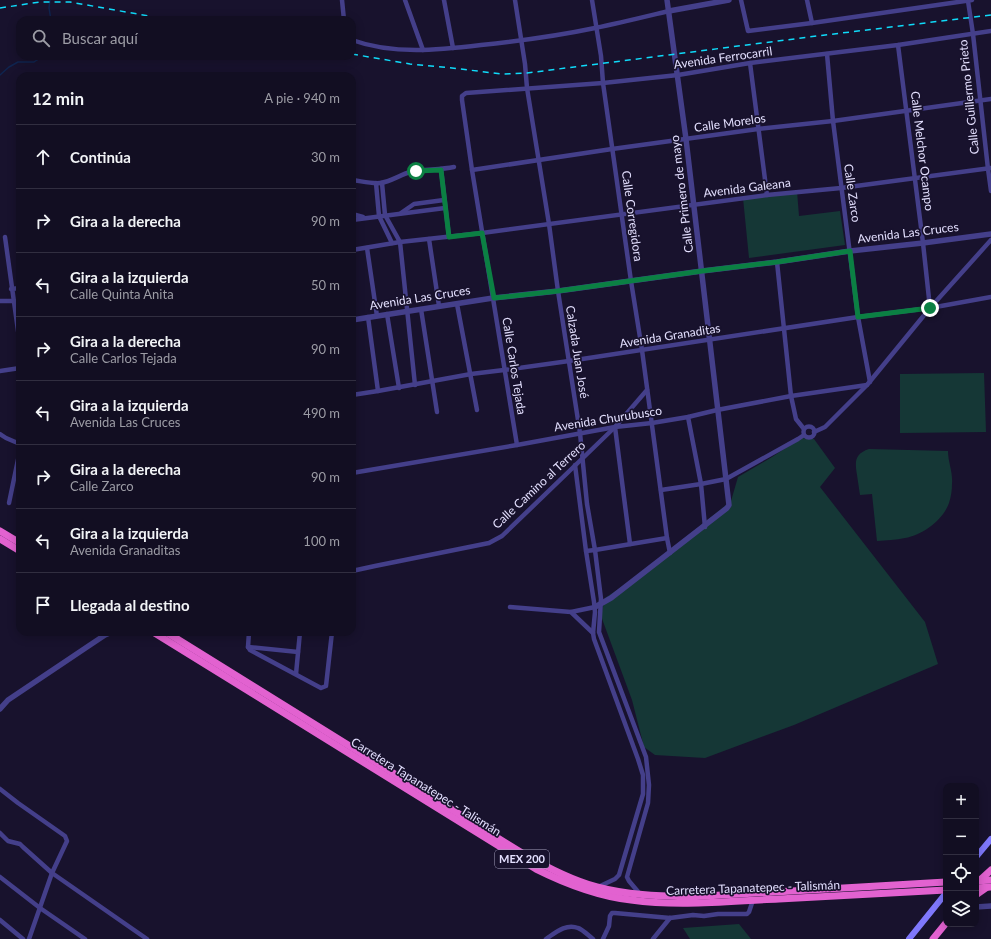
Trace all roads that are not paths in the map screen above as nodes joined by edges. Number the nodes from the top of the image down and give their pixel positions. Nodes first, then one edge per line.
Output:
1 (342, 0) edge
2 (406, 0) edge
3 (444, 0) edge
4 (515, 0) edge
5 (592, 0) edge
6 (667, 0) edge
7 (729, 0) edge
8 (741, 0) edge
9 (808, 0) edge
10 (970, 0) edge
11 (669, 11) junction
12 (344, 16) edge
13 (812, 23) junction
14 (596, 28) junction
15 (991, 31) edge
16 (973, 34) junction
17 (356, 41) edge
18 (522, 41) junction
19 (898, 45) junction
20 (453, 48) junction
21 (423, 50) junction
22 (827, 54) junction
23 (750, 63) junction
24 (678, 75) junction
25 (603, 83) junction
26 (527, 88) junction
27 (462, 100) joint
28 (991, 100) edge
29 (980, 101) junction
30 (907, 111) junction
31 (833, 121) junction
32 (758, 129) junction
33 (686, 139) junction
34 (612, 149) junction
35 (539, 160) junction
36 (454, 167) dead end
37 (989, 169) edge
38 (441, 170) junction
39 (472, 170) junction
40 (915, 178) junction
41 (356, 180) edge
42 (379, 183) junction
43 (841, 188) junction
44 (991, 190) edge
45 (767, 195) junction
46 (444, 200) junction
47 (693, 205) junction
48 (445, 208) junction
49 (401, 213) junction
50 (356, 215) edge
51 (385, 215) junction
52 (622, 215) junction
53 (379, 216) junction
54 (365, 218) junction
55 (356, 219) edge
56 (550, 224) junction
57 (482, 233) junction
58 (991, 234) edge
59 (5, 237) dead end
60 (449, 237) junction
61 (429, 239) junction
62 (991, 240) edge
63 (400, 242) junction
64 (392, 243) junction
65 (923, 243) junction
66 (366, 248) junction
67 (356, 249) edge
68 (850, 251) junction
69 (777, 262) junction
70 (702, 271) junction
71 (631, 281) junction
72 (16, 288) edge
73 (12, 289) junction
74 (558, 291) junction
75 (991, 297) edge
76 (494, 298) junction
77 (0, 301) edge
78 (14, 301) junction
79 (457, 304) junction
80 (439, 306) junction
81 (930, 308) junction
82 (422, 309) junction
83 (407, 311) junction
84 (16, 313) edge
85 (387, 314) junction
86 (377, 316) junction
87 (368, 317) junction
88 (858, 317) junction
89 (356, 319) edge
90 (784, 328) junction
91 (709, 340) junction
92 (642, 350) junction
93 (569, 361) junction
94 (16, 369) edge
95 (504, 370) junction
96 (0, 371) edge
97 (471, 374) junction
98 (433, 382) junction
99 (415, 384) junction
100 (868, 384) junction
101 (399, 388) junction
102 (647, 390) junction
103 (378, 391) junction
104 (356, 394) edge
105 (791, 396) junction
106 (477, 410) dead end
107 (717, 410) junction
108 (437, 412) dead end
109 (688, 417) junction
110 (652, 423) junction
111 (615, 427) junction
112 (804, 429) junction
113 (814, 432) junction
114 (580, 433) junction
115 (0, 434) edge
116 (804, 435) junction
117 (16, 442) edge
118 (517, 445) junction
119 (582, 458) junction
120 (576, 465) junction
121 (16, 469) edge
122 (356, 472) edge
123 (726, 479) junction
124 (701, 484) junction
125 (661, 490) junction
126 (9, 503) dead end
127 (705, 527) junction
128 (0, 531) edge
129 (667, 538) junction
130 (0, 539) edge
131 (16, 541) edge
132 (630, 544) junction
133 (16, 549) edge
134 (595, 550) junction
135 (586, 551) junction
136 (670, 553) junction
137 (356, 570) edge
138 (601, 604) junction
139 (510, 607) dead end
140 (595, 609) junction
141 (571, 612) junction
142 (599, 632) junction
143 (593, 633) junction
144 (104, 636) edge
145 (159, 636) edge
146 (172, 636) edge
147 (249, 636) edge
148 (300, 636) edge
149 (332, 636) edge
150 (248, 647) junction
151 (298, 652) junction
152 (296, 674) junction
153 (0, 709) edge
154 (0, 789) edge
155 (0, 833) edge
156 (991, 839) edge
157 (978, 855) edge
158 (991, 870) edge
159 (52, 874) junction
160 (619, 875) junction
161 (0, 877) edge
162 (627, 877) junction
163 (979, 880) edge
164 (991, 880) edge
165 (979, 881) edge
166 (943, 882) edge
167 (597, 887) junction
168 (989, 888) edge
169 (943, 890) edge
170 (979, 893) edge
171 (640, 894) junction
172 (943, 897) edge
173 (753, 900) junction
174 (991, 906) edge
175 (979, 907) edge
176 (40, 908) junction
177 (670, 918) junction
178 (0, 920) edge
179 (943, 927) edge
180 (23, 939) edge
181 (29, 939) edge
182 (85, 939) edge
183 (147, 939) edge
184 (546, 939) edge
185 (593, 939) edge
186 (603, 939) edge
187 (653, 939) edge
188 (909, 939) edge
189 (933, 939) edge

1 - 12 street
2 - 21 street
3 - 20 street
4 - 18 street, Calzada Juan José
5 - 14 street, Calle Corregidora
6 - 11 street, Calle Primero de mayo
7 - 11 street
8 - 13 street
9 - 13 street
10 - 13 street
10 - 16 street, Calle Guillermo Prieto
11 - 14 street
11 - 24 street, Calle Primero de mayo
14 - 18 street
14 - 25 street, Calle Corregidora
15 - 16 street, Avenida Ferrocarril
16 - 19 street, Avenida Ferrocarril
16 - 29 street, Calle Guillermo Prieto
17 - 21 street
18 - 20 street
18 - 26 street, Calzada Juan José
19 - 22 street, Avenida Ferrocarril
19 - 30 street, Calle Melchor Ocampo
20 - 21 street
22 - 23 street, Avenida Ferrocarril
22 - 31 street, Calle Zarco
23 - 24 street, Avenida Ferrocarril
23 - 32 street
24 - 25 street, Avenida Ferrocarril
24 - 33 street, Calle Primero de mayo
25 - 26 street, Avenida Ferrocarril
25 - 34 street, Calle Corregidora
26 - 27 street, Avenida Ferrocarril
26 - 35 street, Calzada Juan José
27 - 39 street, Calle Carlos Tejada
28 - 29 street, Calle Morelos
29 - 30 street, Calle Morelos
29 - 37 street, Calle Guillermo Prieto
30 - 31 street, Calle Morelos
30 - 40 street, Calle Melchor Ocampo
31 - 32 street, Calle Morelos
31 - 43 street, Calle Zarco
32 - 33 street, Calle Morelos
32 - 45 street
33 - 34 street, Calle Morelos
33 - 47 street, Calle Primero de mayo
34 - 35 street, Calle Morelos
34 - 52 street, Calle Corregidora
35 - 39 street, Calle Morelos
35 - 56 street, Calzada Juan José
36 - 38 street
37 - 40 street, Avenida Galeana
37 - 44 street, Calle Guillermo Prieto
38 - 42 street
38 - 46 street
39 - 57 street, Calle Carlos Tejada
40 - 43 street, Avenida Galeana
40 - 65 street, Calle Melchor Ocampo
41 - 42 street
42 - 51 street
42 - 53 street
43 - 45 street, Avenida Galeana
43 - 68 street, Calle Zarco
45 - 47 street, Avenida Galeana
46 - 48 street
46 - 49 street
47 - 52 street, Avenida Galeana
47 - 70 street, Calle Primero de mayo
48 - 49 street
48 - 60 street
49 - 51 street
50 - 54 street
51 - 53 street
51 - 63 street
52 - 56 street, Avenida Galeana
52 - 71 street, Calle Corregidora
53 - 54 street
53 - 64 street
54 - 55 street
56 - 57 street, Avenida Galeana
56 - 74 street, Calzada Juan José
57 - 60 street, Avenida Galeana
57 - 76 street, Calle Carlos Tejada
58 - 65 street, Avenida Las Cruces
59 - 73 street
60 - 61 street, Avenida Galeana
61 - 63 street, Avenida Galeana
61 - 80 street
62 - 81 street
63 - 64 street, Avenida Galeana
63 - 83 street
64 - 66 street, Avenida Galeana
65 - 68 street, Avenida Las Cruces
65 - 81 street, Calle Melchor Ocampo
66 - 67 street, Avenida Galeana
66 - 86 street
68 - 69 street, Avenida Las Cruces
68 - 88 street, Calle Zarco
69 - 70 street, Avenida Las Cruces
69 - 90 street
70 - 71 street, Avenida Las Cruces
70 - 91 street, Calle Primero de mayo
71 - 74 street, Avenida Las Cruces
71 - 92 street, Calle Corregidora
72 - 73 street
73 - 78 street
74 - 76 street, Avenida Las Cruces
74 - 93 street, Calzada Juan José
75 - 81 street, Avenida Granaditas
76 - 79 street, Avenida Las Cruces
76 - 95 street, Calle Carlos Tejada
77 - 78 street
78 - 84 street
79 - 80 street, Avenida Las Cruces
79 - 97 street
80 - 82 street, Avenida Las Cruces
81 - 88 street, Avenida Granaditas
81 - 100 street
82 - 83 street, Avenida Las Cruces
82 - 98 street
83 - 85 street, Avenida Las Cruces
83 - 99 street
85 - 86 street, Avenida Las Cruces
85 - 101 street
86 - 87 street, Avenida Las Cruces
87 - 89 street, Avenida Las Cruces
87 - 103 street
88 - 90 street, Avenida Granaditas
88 - 100 street, Calle Zarco
90 - 91 street, Avenida Granaditas
90 - 105 street
91 - 92 street, Avenida Granaditas
91 - 107 street, Calle Primero de mayo
92 - 93 street, Avenida Granaditas
92 - 102 street, Calle Corregidora
93 - 95 street, Avenida Granaditas
93 - 114 street, Calzada Juan José
94 - 96 street
95 - 97 street, Avenida Granaditas
95 - 118 street, Calle Carlos Tejada
97 - 98 street, Avenida Granaditas
97 - 106 street
98 - 99 street, Avenida Granaditas
98 - 108 street
99 - 101 street, Avenida Granaditas
100 - 105 street, Avenida Churubusco
100 - 113 street
101 - 103 street, Avenida Granaditas
102 - 110 street, Calle Corregidora
102 - 111 street, Calle Camino al Terrero
103 - 104 street, Avenida Granaditas
105 - 107 street, Avenida Churubusco
105 - 112 street
107 - 109 street, Avenida Churubusco
107 - 123 street, Calle Primero de mayo
109 - 110 street, Avenida Churubusco
109 - 124 street
110 - 111 street, Avenida Churubusco
110 - 125 street, Calle Corregidora
111 - 114 street, Avenida Churubusco
111 - 119 street, Calle Camino al Terrero
111 - 132 street
112 - 113 street
112 - 116 street
113 - 116 street
114 - 118 street, Avenida Churubusco
114 - 119 street, Calzada Juan José
115 - 117 street
116 - 123 street
118 - 122 street, Avenida Churubusco
119 - 120 street, Calle Camino al Terrero
119 - 134 street, Calzada Juan José
120 - 135 street
120 - 137 street, Calle Camino al Terrero
121 - 126 street
123 - 124 street
123 - 127 street, Calle Primero de mayo
124 - 125 street
124 - 127 street
125 - 129 street, Calle Corregidora
127 - 136 street
128 - 131 highway
129 - 132 street
129 - 136 street, Calle Corregidora
130 - 133 highway
132 - 134 street
134 - 135 street
134 - 138 street, Calzada Juan José
135 - 140 street
136 - 138 street
138 - 140 street
138 - 142 street, Calzada Juan José
139 - 141 street
140 - 141 street
140 - 143 street
141 - 143 street
142 - 143 street
142 - 162 street
143 - 160 street
144 - 153 street
145 - 173 highway, Carretera Tapanatepec - Talismán / MEX 200
146 - 167 highway, Carretera Tapanatepec - Talismán / MEX 200
147 - 150 street
148 - 151 street
149 - 152 street
150 - 151 street
150 - 152 street
151 - 152 street
154 - 159 street
155 - 159 street
156 - 157 main road
158 - 163 highway
159 - 176 street
159 - 183 street
160 - 162 street
160 - 167 street
161 - 176 street
162 - 171 street
164 - 165 highway
166 - 171 highway, Carretera Tapanatepec - Talismán / MEX 200
167 - 171 highway, Carretera Tapanatepec - Talismán / MEX 200
168 - 170 highway
169 - 173 highway, Carretera Tapanatepec - Talismán / MEX 200
172 - 188 main road
173 - 177 street
174 - 175 street
176 - 181 street
176 - 182 street
177 - 186 street
177 - 187 street
178 - 180 street
179 - 189 highway
184 - 185 street

